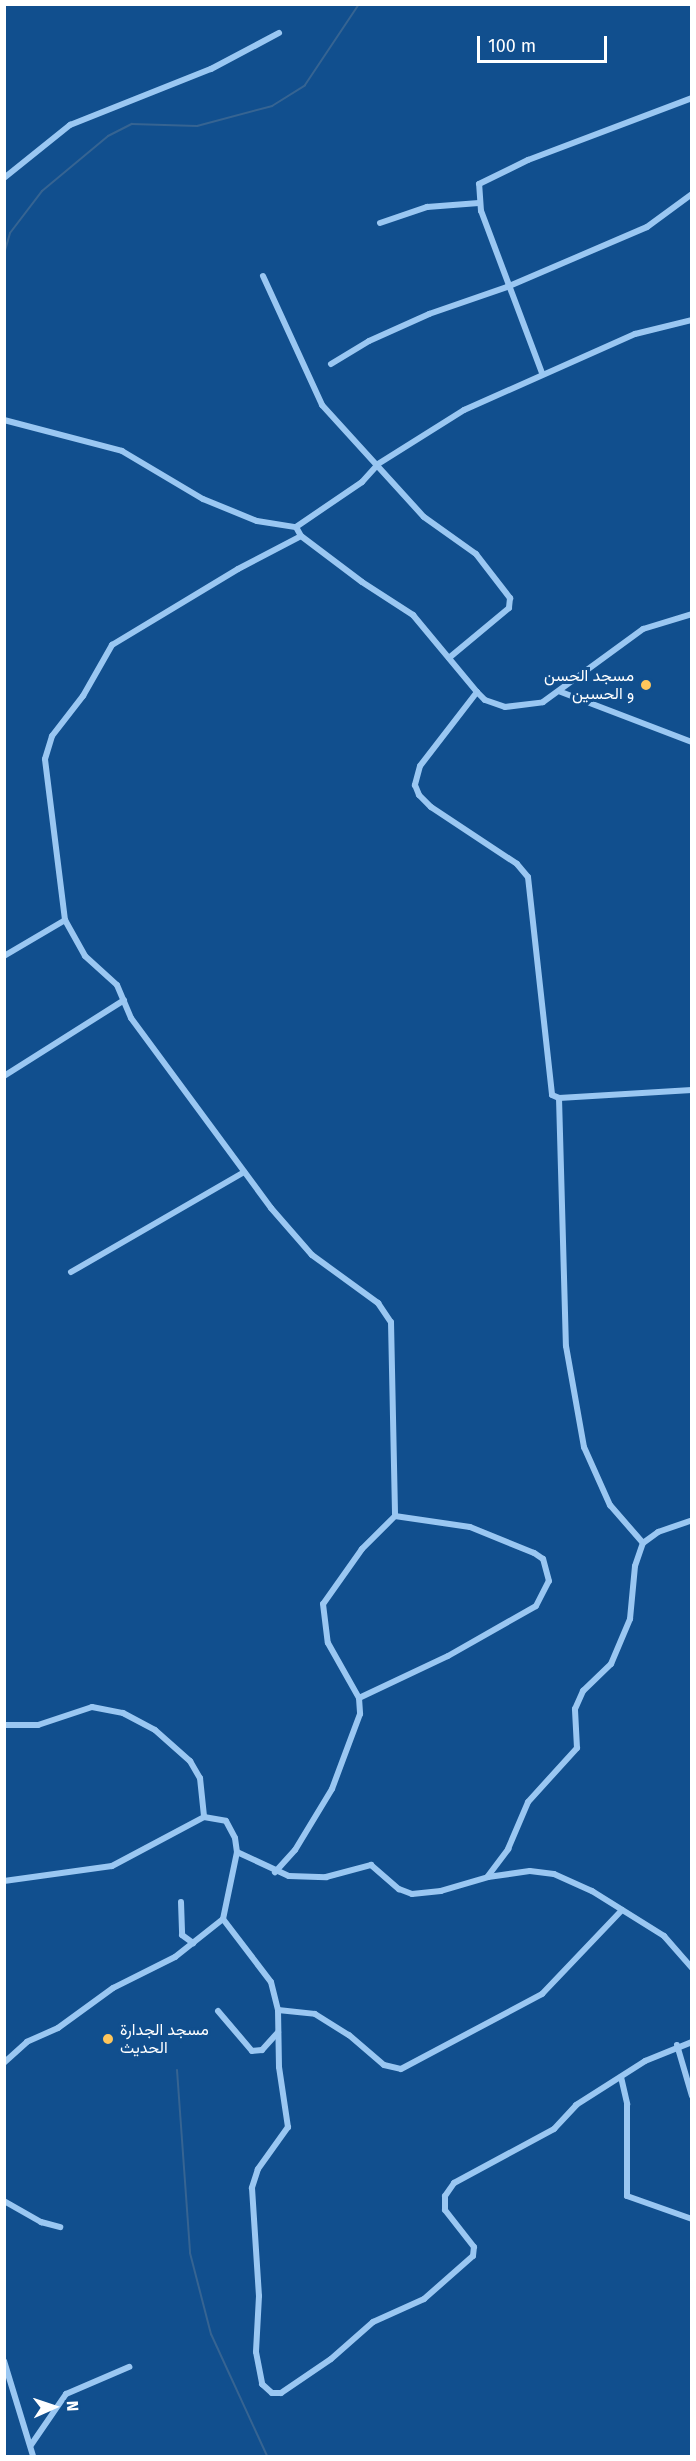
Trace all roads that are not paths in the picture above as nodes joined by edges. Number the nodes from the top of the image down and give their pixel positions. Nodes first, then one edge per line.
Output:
1 (279, 33) dead end
2 (692, 98) edge
3 (4, 178) edge
4 (692, 194) edge
5 (479, 203) junction
6 (380, 223) dead end
7 (263, 276) dead end
8 (507, 287) junction
9 (692, 320) edge
10 (331, 364) dead end
11 (542, 374) junction
12 (4, 420) edge
13 (378, 464) junction
14 (296, 527) junction
15 (301, 536) junction
16 (692, 614) edge
17 (449, 658) junction
18 (561, 692) junction
19 (477, 693) junction
20 (692, 742) edge
21 (65, 920) junction
22 (4, 956) edge
23 (124, 1000) junction
24 (4, 1076) edge
25 (692, 1090) edge
26 (559, 1098) junction
27 (244, 1172) junction
28 (71, 1272) dead end
29 (394, 1516) junction
30 (692, 1520) edge
31 (643, 1543) junction
32 (358, 1698) junction
33 (4, 1725) edge
34 (204, 1817) junction
35 (237, 1852) junction
36 (275, 1872) junction
37 (488, 1877) junction
38 (4, 1881) edge
39 (181, 1902) dead end
40 (622, 1910) junction
41 (224, 1919) junction
42 (194, 1943) junction
43 (692, 1968) edge
44 (278, 2010) junction
45 (218, 2011) dead end
46 (278, 2032) junction
47 (692, 2042) edge
48 (677, 2045) junction
49 (4, 2063) edge
50 (621, 2077) junction
51 (692, 2096) edge
52 (4, 2201) edge
53 (692, 2219) edge
54 (60, 2227) dead end
55 (4, 2361) edge
56 (129, 2367) dead end
57 (31, 2445) junction
58 (33, 2457) edge

1 - 3 street
2 - 5 street
4 - 8 street
5 - 6 street
5 - 8 street
7 - 13 street
8 - 10 street
8 - 11 street
9 - 11 street
11 - 13 street
12 - 14 street
13 - 14 street
13 - 17 street
14 - 15 street
15 - 17 street
15 - 21 street
16 - 18 street
17 - 19 street
18 - 19 street
18 - 20 street
19 - 26 street
21 - 22 street
21 - 23 street
23 - 24 street
23 - 27 street
25 - 26 street
26 - 31 street
27 - 28 street
27 - 29 street
29 - 32 street
29 - 32 street
30 - 31 street
31 - 37 street
32 - 36 street
33 - 34 street
34 - 35 street
34 - 38 street
35 - 36 street
35 - 41 street
36 - 37 street
37 - 40 street
39 - 42 street
40 - 43 street
40 - 44 street
41 - 42 street
41 - 44 street
42 - 49 street
44 - 46 street
45 - 46 street
46 - 50 street
47 - 48 street
48 - 50 street
48 - 51 street
50 - 53 street
52 - 54 street
55 - 57 street
56 - 57 street
57 - 58 street

